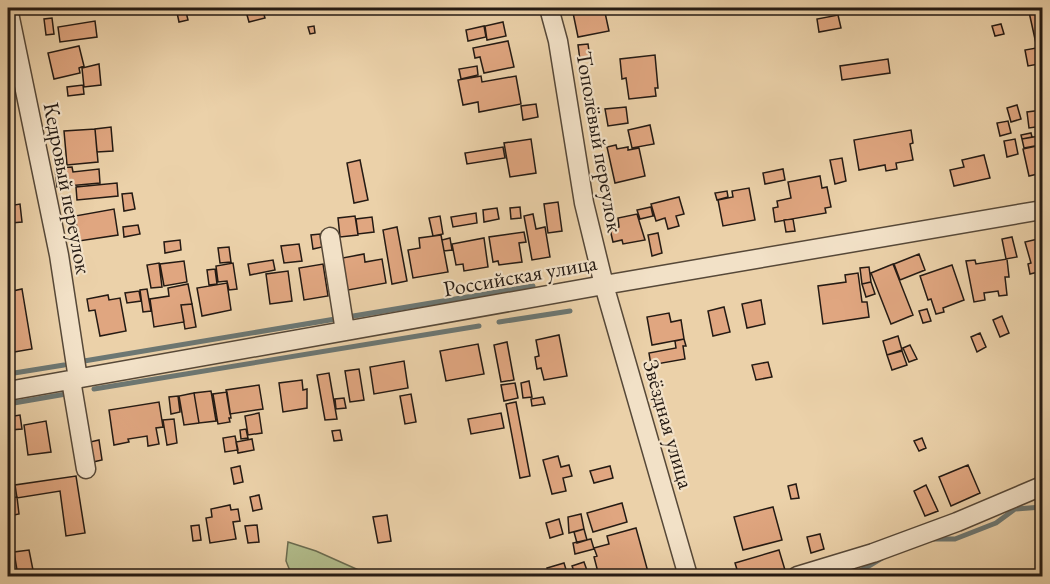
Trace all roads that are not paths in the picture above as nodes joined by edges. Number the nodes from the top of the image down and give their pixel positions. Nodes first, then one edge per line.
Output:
1 (8, 8) edge
2 (549, 8) edge
3 (1042, 210) edge
4 (330, 237) dead end
5 (604, 285) junction
6 (345, 331) junction
7 (75, 379) junction
8 (8, 391) edge
9 (86, 470) dead end
10 (1042, 486) edge
11 (688, 576) edge
12 (797, 576) edge

1 - 7 street, Кедровый переулок
2 - 5 street, Тополёвый переулок
3 - 5 street, Российская улица
4 - 6 street
5 - 6 street, Российская улица
5 - 11 street, Звёздная улица
6 - 7 street, Российская улица
7 - 8 street, Российская улица
7 - 9 street, Кедровый переулок
10 - 12 street

